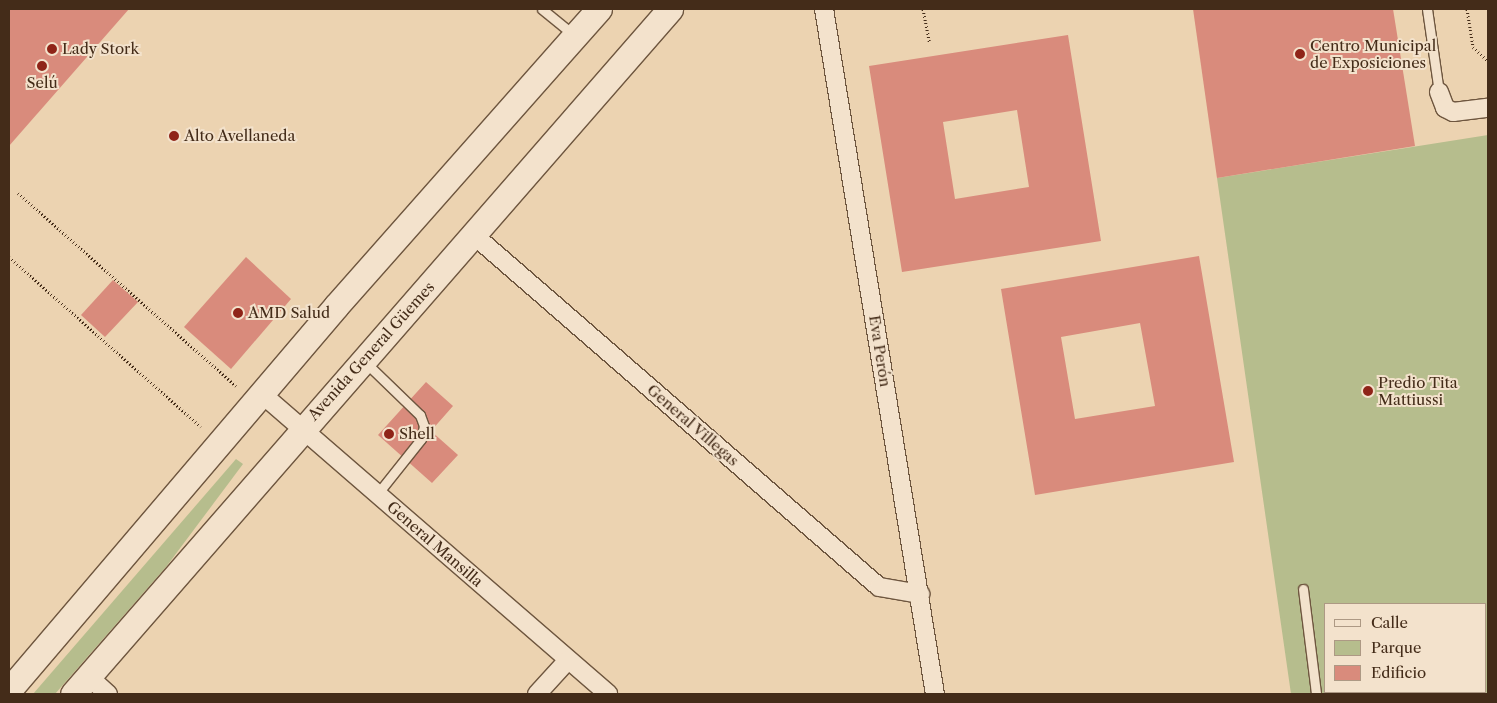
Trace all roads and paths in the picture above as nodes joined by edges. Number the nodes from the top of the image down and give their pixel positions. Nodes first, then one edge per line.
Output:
1 (542, 9) edge
2 (599, 9) edge
3 (670, 9) edge
4 (824, 9) edge
5 (923, 9) edge
6 (1426, 9) edge
7 (1467, 9) edge
8 (575, 36) junction
9 (928, 41) dead end
10 (1488, 61) edge
11 (1438, 92) joint
12 (1488, 108) edge
13 (18, 193) dead end
14 (475, 236) junction
15 (9, 257) edge
16 (362, 360) junction
17 (258, 398) junction
18 (301, 428) junction
19 (219, 443) junction
20 (378, 493) junction
21 (1303, 590) dead end
22 (920, 594) junction
23 (568, 660) junction
24 (80, 685) edge
25 (9, 690) edge
26 (108, 694) edge
27 (537, 694) edge
28 (608, 694) edge
29 (935, 694) edge
30 (1316, 694) edge

1 - 8 lane
2 - 8 main road
3 - 14 main road, Avenida General Güemes
4 - 22 street, Eva Perón
5 - 9 path
6 - 11 lane
7 - 10 path
8 - 17 main road
11 - 12 street
13 - 17 path
14 - 16 main road, Avenida General Güemes
14 - 22 street, General Villegas
15 - 19 path
16 - 18 main road, Avenida General Güemes
16 - 20 lane
17 - 18 street, General Mansilla
17 - 19 main road
18 - 20 street, General Mansilla
18 - 24 main road, Avenida General Güemes
19 - 25 main road
20 - 23 street, General Mansilla
21 - 30 lane
22 - 29 street, Eva Perón
23 - 27 street
23 - 28 street, General Mansilla
24 - 26 street

